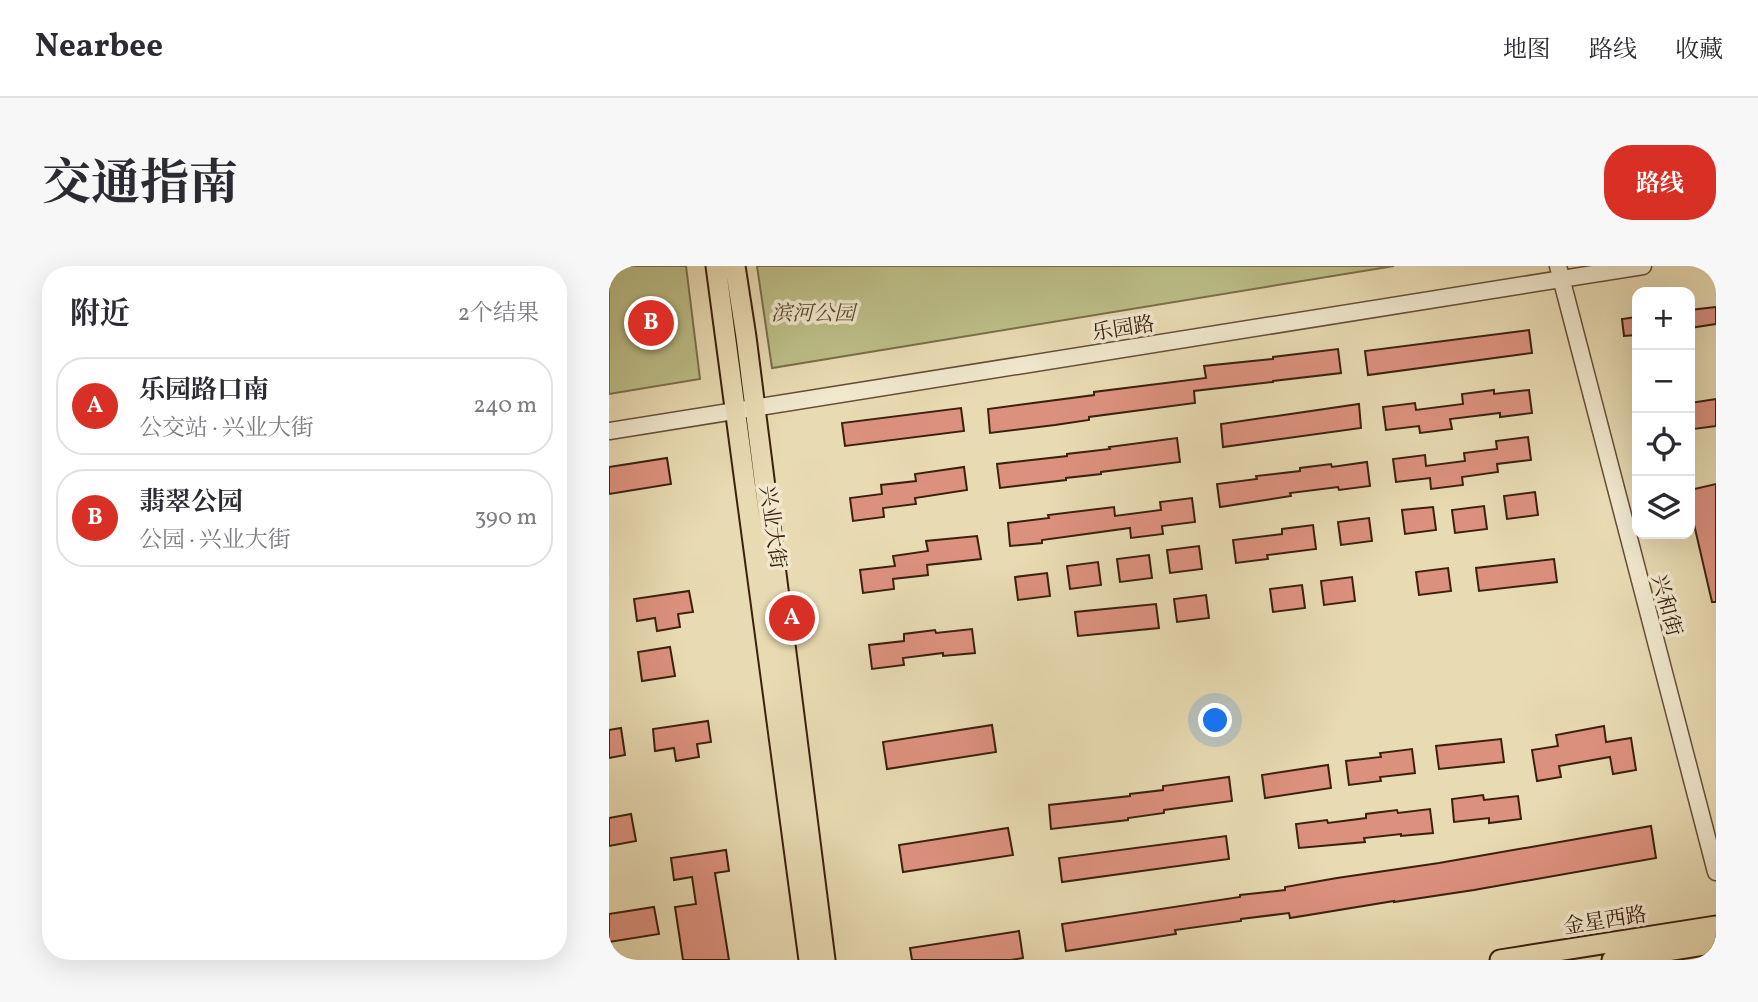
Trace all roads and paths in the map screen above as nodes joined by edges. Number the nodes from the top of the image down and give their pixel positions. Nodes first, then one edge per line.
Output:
1 (716, 266) edge
2 (735, 266) edge
3 (1643, 266) edge
4 (1559, 272) edge
5 (755, 408) junction
6 (734, 411) junction
7 (609, 431) edge
8 (1716, 872) edge
9 (1716, 926) edge
10 (1716, 943) edge
11 (809, 960) edge
12 (825, 960) edge
13 (1500, 960) edge
14 (1612, 960) edge

1 - 6 main road, 兴业大街
2 - 5 main road, 兴业大街
3 - 4 street, 乐园路
4 - 5 street, 乐园路
4 - 8 street, 兴和街
5 - 6 street, 乐园路
5 - 12 main road, 兴业大街
6 - 7 street, 乐园路
6 - 11 main road, 兴业大街
9 - 13 main road, 金星西路
10 - 14 main road, 金星西路

